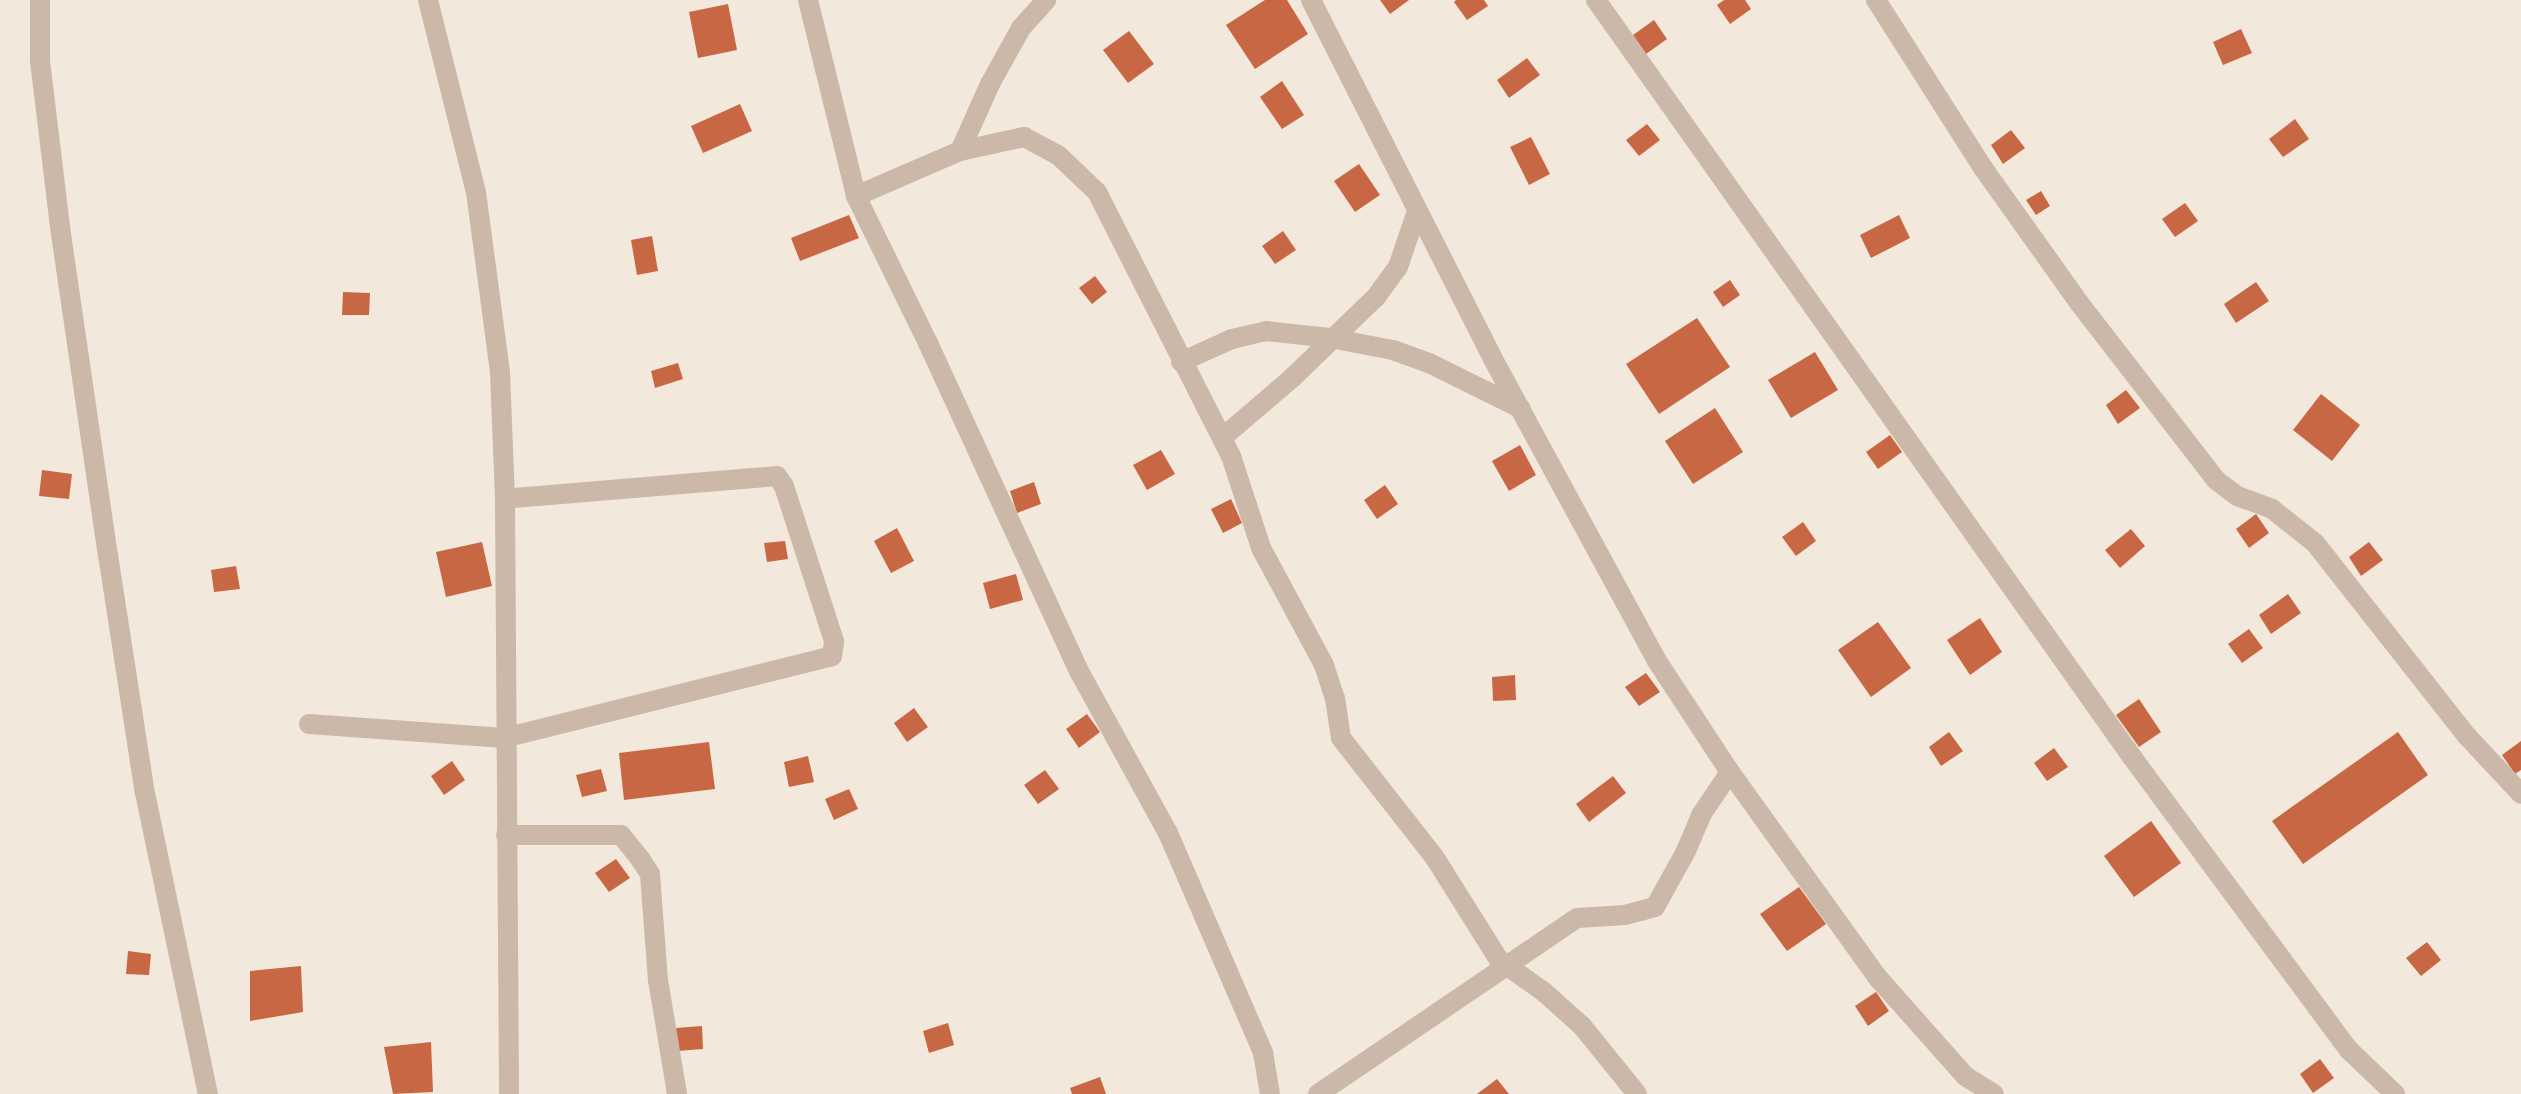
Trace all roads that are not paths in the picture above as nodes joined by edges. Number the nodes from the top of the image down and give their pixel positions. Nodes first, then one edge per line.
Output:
1 (40, 0) edge
2 (428, 0) edge
3 (808, 0) edge
4 (1046, 0) edge
5 (1311, 0) edge
6 (1596, 0) edge
7 (1876, 0) edge
8 (960, 151) junction
9 (856, 196) junction
10 (1417, 211) junction
11 (1330, 338) junction
12 (1181, 362) junction
13 (1520, 408) junction
14 (1222, 438) junction
15 (505, 499) junction
16 (309, 724) dead end
17 (504, 738) junction
18 (1730, 772) junction
19 (2521, 794) edge
20 (506, 835) junction
21 (1506, 968) junction
22 (208, 1094) edge
23 (509, 1094) edge
24 (677, 1094) edge
25 (1270, 1094) edge
26 (1318, 1094) edge
27 (1637, 1094) edge
28 (1994, 1094) edge
29 (2395, 1094) edge

1 - 22 street
2 - 15 street
3 - 9 street
4 - 8 street
5 - 10 street
6 - 29 street
7 - 19 street
8 - 9 street
8 - 12 street
9 - 25 street
10 - 11 street
10 - 13 street
11 - 12 street
11 - 13 street
11 - 14 street
12 - 14 street
13 - 18 street
14 - 21 street
15 - 17 street
15 - 17 street
16 - 17 street
17 - 20 street
18 - 21 street
18 - 28 street
20 - 23 street
20 - 24 street
21 - 26 street
21 - 27 street

